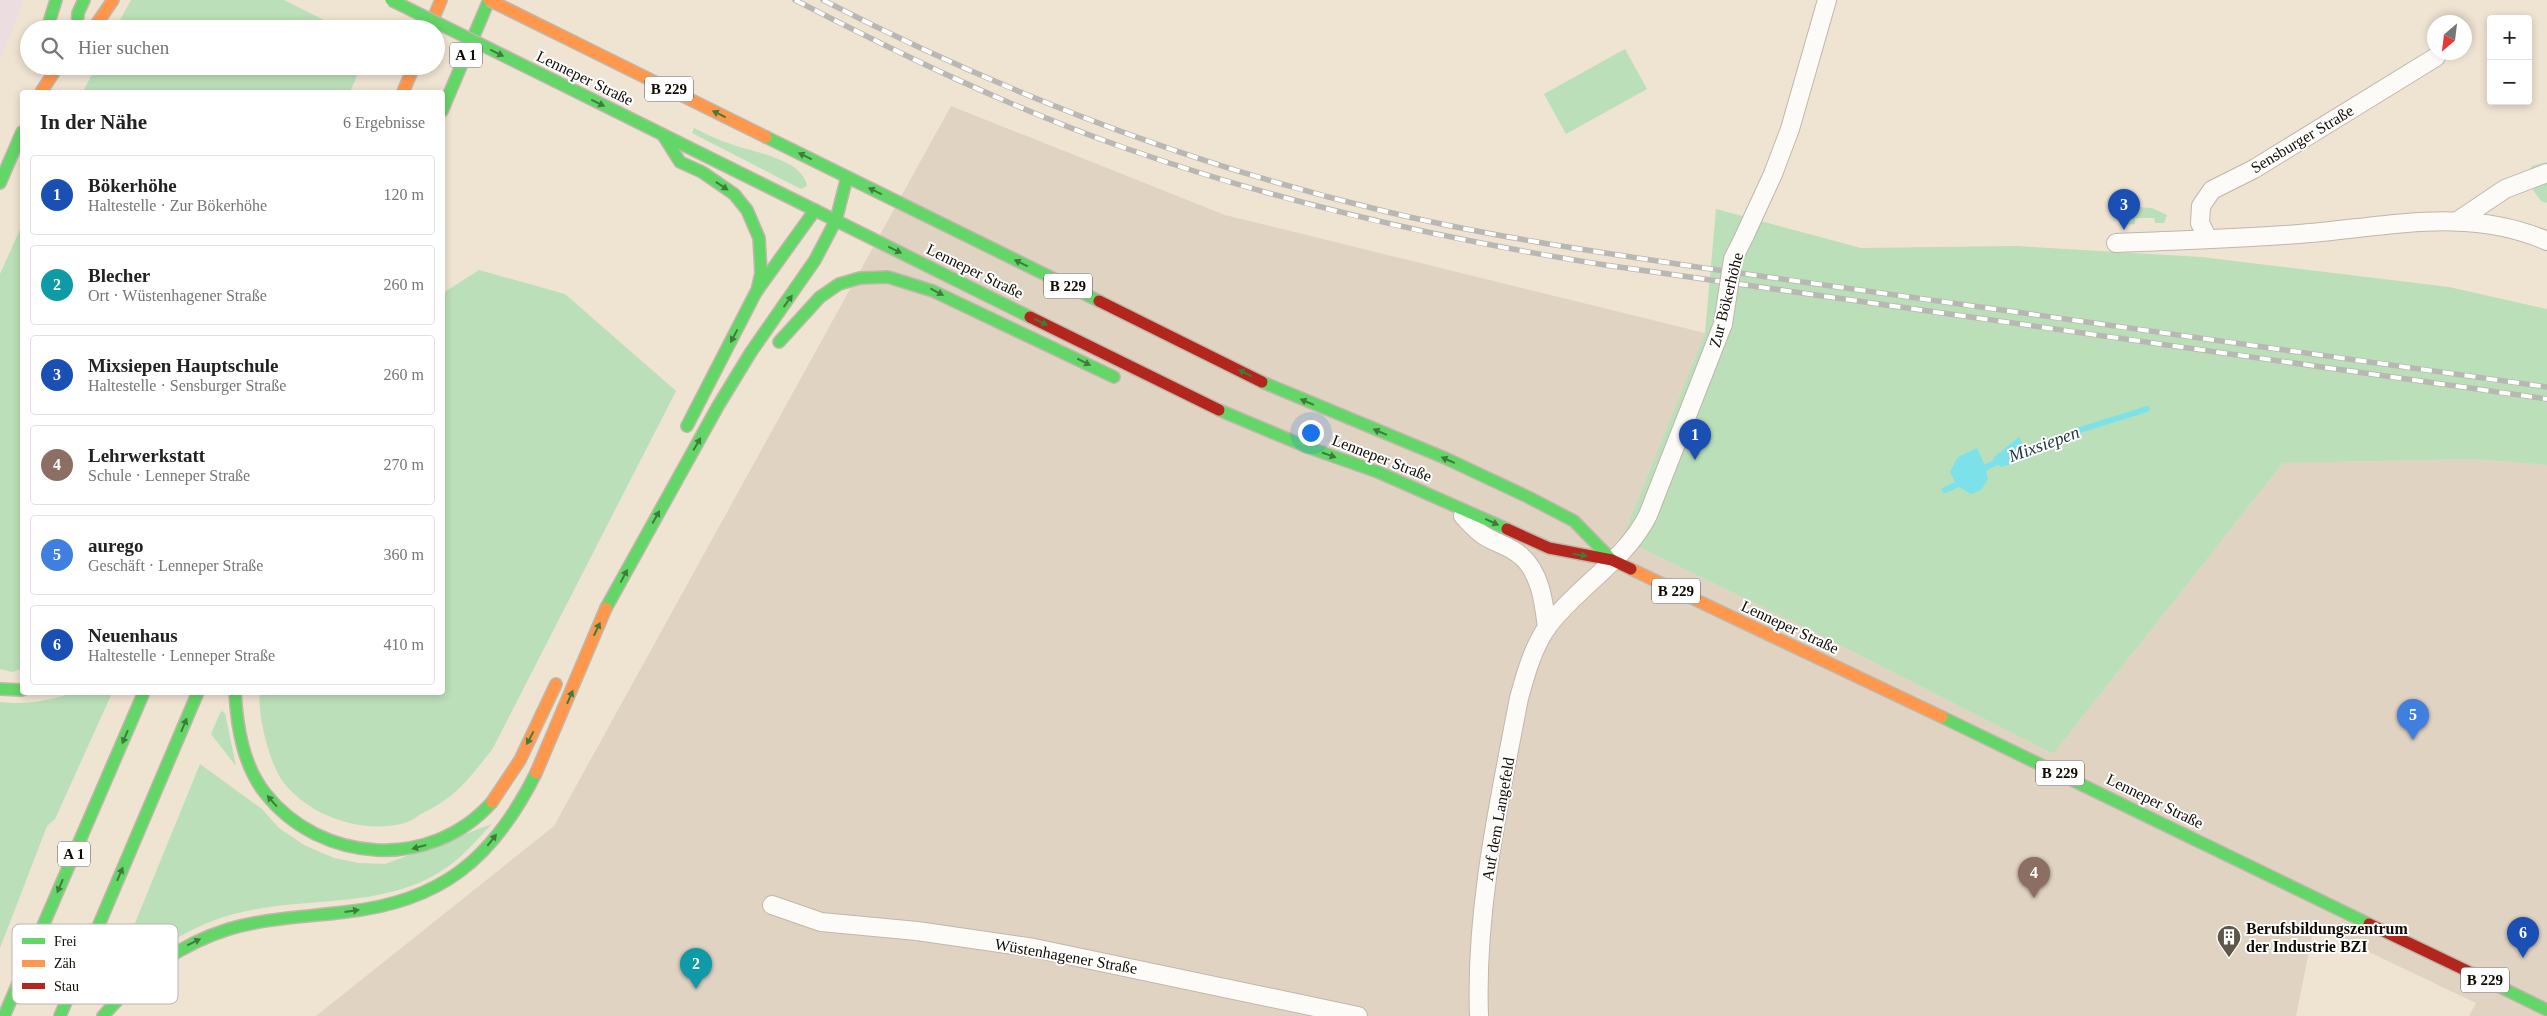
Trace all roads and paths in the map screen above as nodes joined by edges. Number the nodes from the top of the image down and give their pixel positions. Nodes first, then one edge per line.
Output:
1 (56, 0) edge
2 (84, 0) edge
3 (113, 0) edge
4 (391, 0) edge
5 (441, 0) edge
6 (489, 0) edge
7 (1827, 0) edge
8 (50, 20) edge
9 (78, 20) edge
10 (100, 20) edge
11 (431, 20) edge
12 (433, 20) edge
13 (445, 27) edge
14 (2431, 60) edge
15 (39, 75) dead end
16 (52, 75) edge
17 (410, 75) edge
18 (40, 90) edge
19 (41, 90) edge
20 (404, 90) edge
21 (445, 104) edge
22 (663, 135) junction
23 (20, 137) edge
24 (2547, 173) edge
25 (847, 177) junction
26 (0, 183) edge
27 (822, 203) junction
28 (836, 220) junction
29 (2459, 220) junction
30 (2207, 237) junction
31 (2547, 241) edge
32 (2116, 243) dead end
33 (756, 292) junction
34 (740, 370) junction
35 (1148, 375) junction
36 (683, 434) dead end
37 (1448, 502) junction
38 (1612, 560) junction
39 (1547, 628) junction
40 (561, 674) dead end
41 (0, 689) edge
42 (20, 690) edge
43 (143, 695) edge
44 (197, 695) edge
45 (235, 695) edge
46 (772, 905) dead end
47 (44, 924) edge
48 (99, 924) edge
49 (178, 951) edge
50 (12, 997) edge
51 (65, 1004) edge
52 (112, 1004) edge
53 (2547, 1010) edge
54 (4, 1016) edge
55 (60, 1016) edge
56 (103, 1016) edge
57 (1358, 1016) edge
58 (1479, 1016) edge

1 - 8 main road
2 - 9 main road
3 - 10 main road
4 -> 11 main road, Lenneper Straße / B 229, bridge
5 - 12 main road
6 - 21 main road, A 1
25 -> 6 main road, Lenneper Straße / B 229, bridge
7 - 38 street, Zur Bökerhöhe, bridge
13 -> 22 main road, Lenneper Straße / B 229, bridge
14 - 30 street, Sensburger Straße
15 - 18 main road
16 - 19 main road
17 - 20 main road
22 - 27 main road, Lenneper Straße / B 229
22 -> 33 main road
23 - 26 main road
24 - 29 street
25 - 27 main road
25 - 28 main road
38 -> 25 main road, Lenneper Straße / B 229
27 - 28 main road, Lenneper Straße / B 229
27 - 33 main road
34 -> 28 main road
28 -> 35 main road, Lenneper Straße / B 229
29 - 30 street
29 - 31 street
30 - 32 street
33 -> 36 main road
34 -> 35 main road
49 -> 34 main road
35 -> 37 main road, Lenneper Straße / B 229
37 -> 38 main road, Lenneper Straße / B 229
37 - 39 street
38 - 39 street, Auf dem Langefeld
38 - 53 main road, Lenneper Straße / B 229
39 - 58 street, Auf dem Langefeld
40 -> 45 main road
41 - 42 main road
43 -> 47 main road, A 1
48 -> 44 main road
46 - 57 street, Wüstenhagener Straße
50 -> 54 main road, A 1
55 -> 51 main road
56 -> 52 main road

